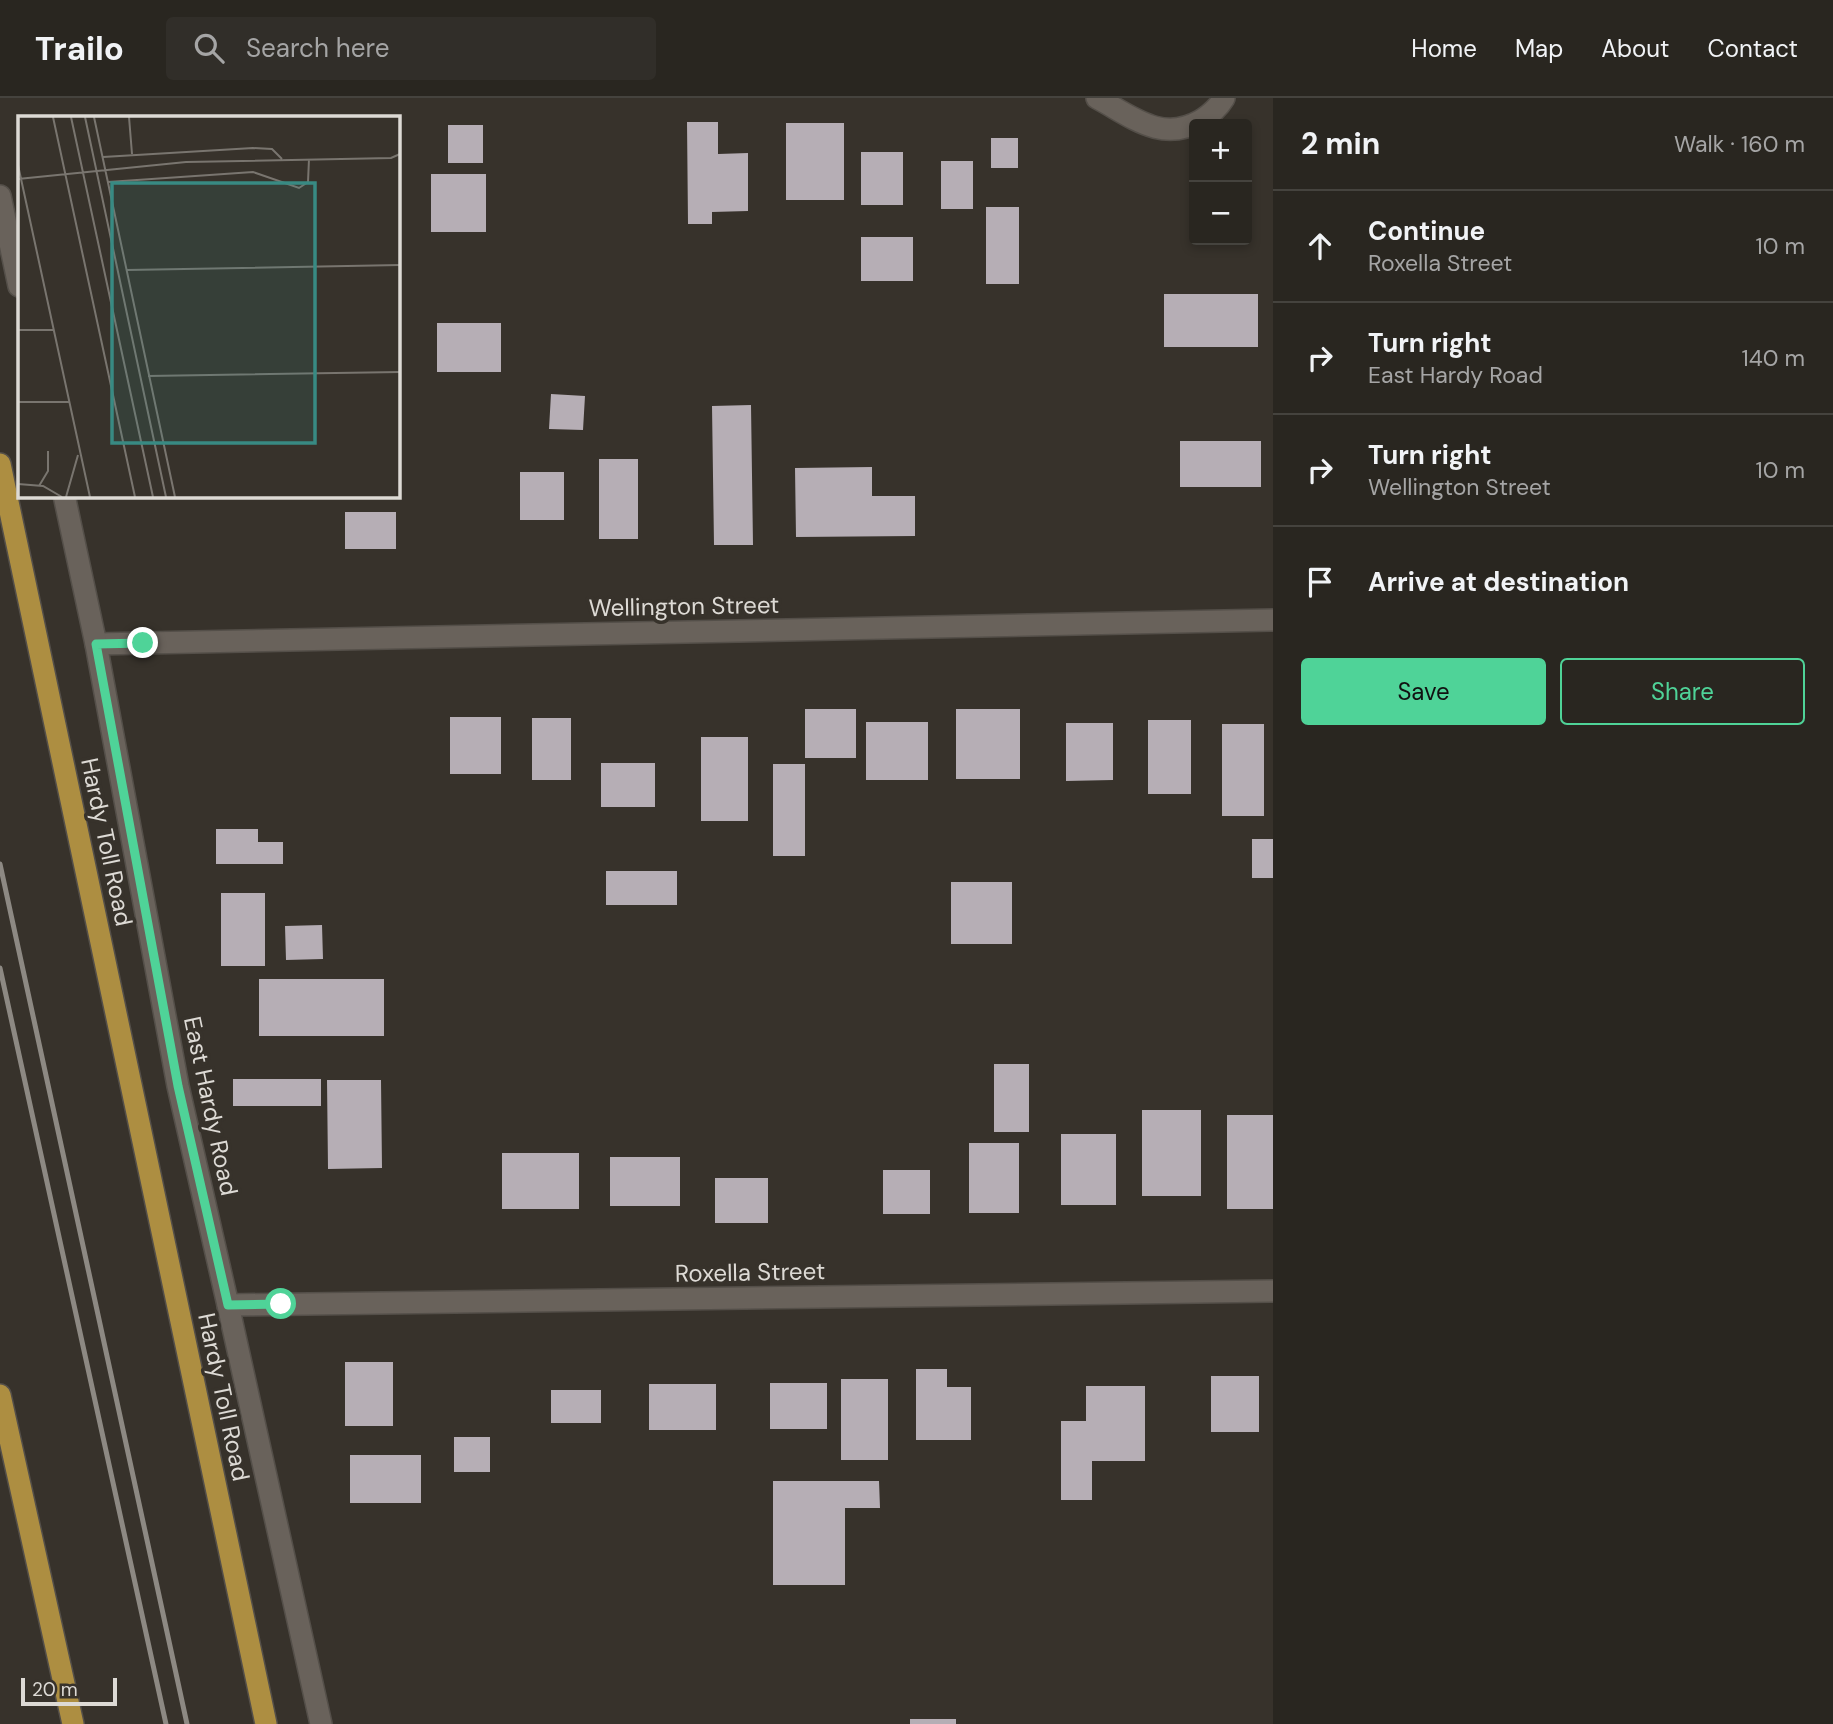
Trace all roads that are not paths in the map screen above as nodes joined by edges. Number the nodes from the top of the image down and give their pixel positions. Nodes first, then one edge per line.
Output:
1 (1097, 98) edge
2 (1224, 98) edge
3 (0, 196) edge
4 (18, 281) edge
5 (0, 464) edge
6 (64, 497) edge
7 (1273, 620) edge
8 (96, 644) junction
9 (1273, 1291) edge
10 (228, 1305) junction
11 (0, 1395) edge
12 (73, 1724) edge
13 (266, 1724) edge
14 (321, 1724) edge

1 - 2 street
3 - 4 street
5 - 13 highway, Hardy Toll Road
6 - 8 street, East Hardy Road
7 - 8 street, Wellington Street
8 - 10 street, East Hardy Road
9 - 10 street, Roxella Street
10 - 14 street, East Hardy Road
11 - 12 highway

